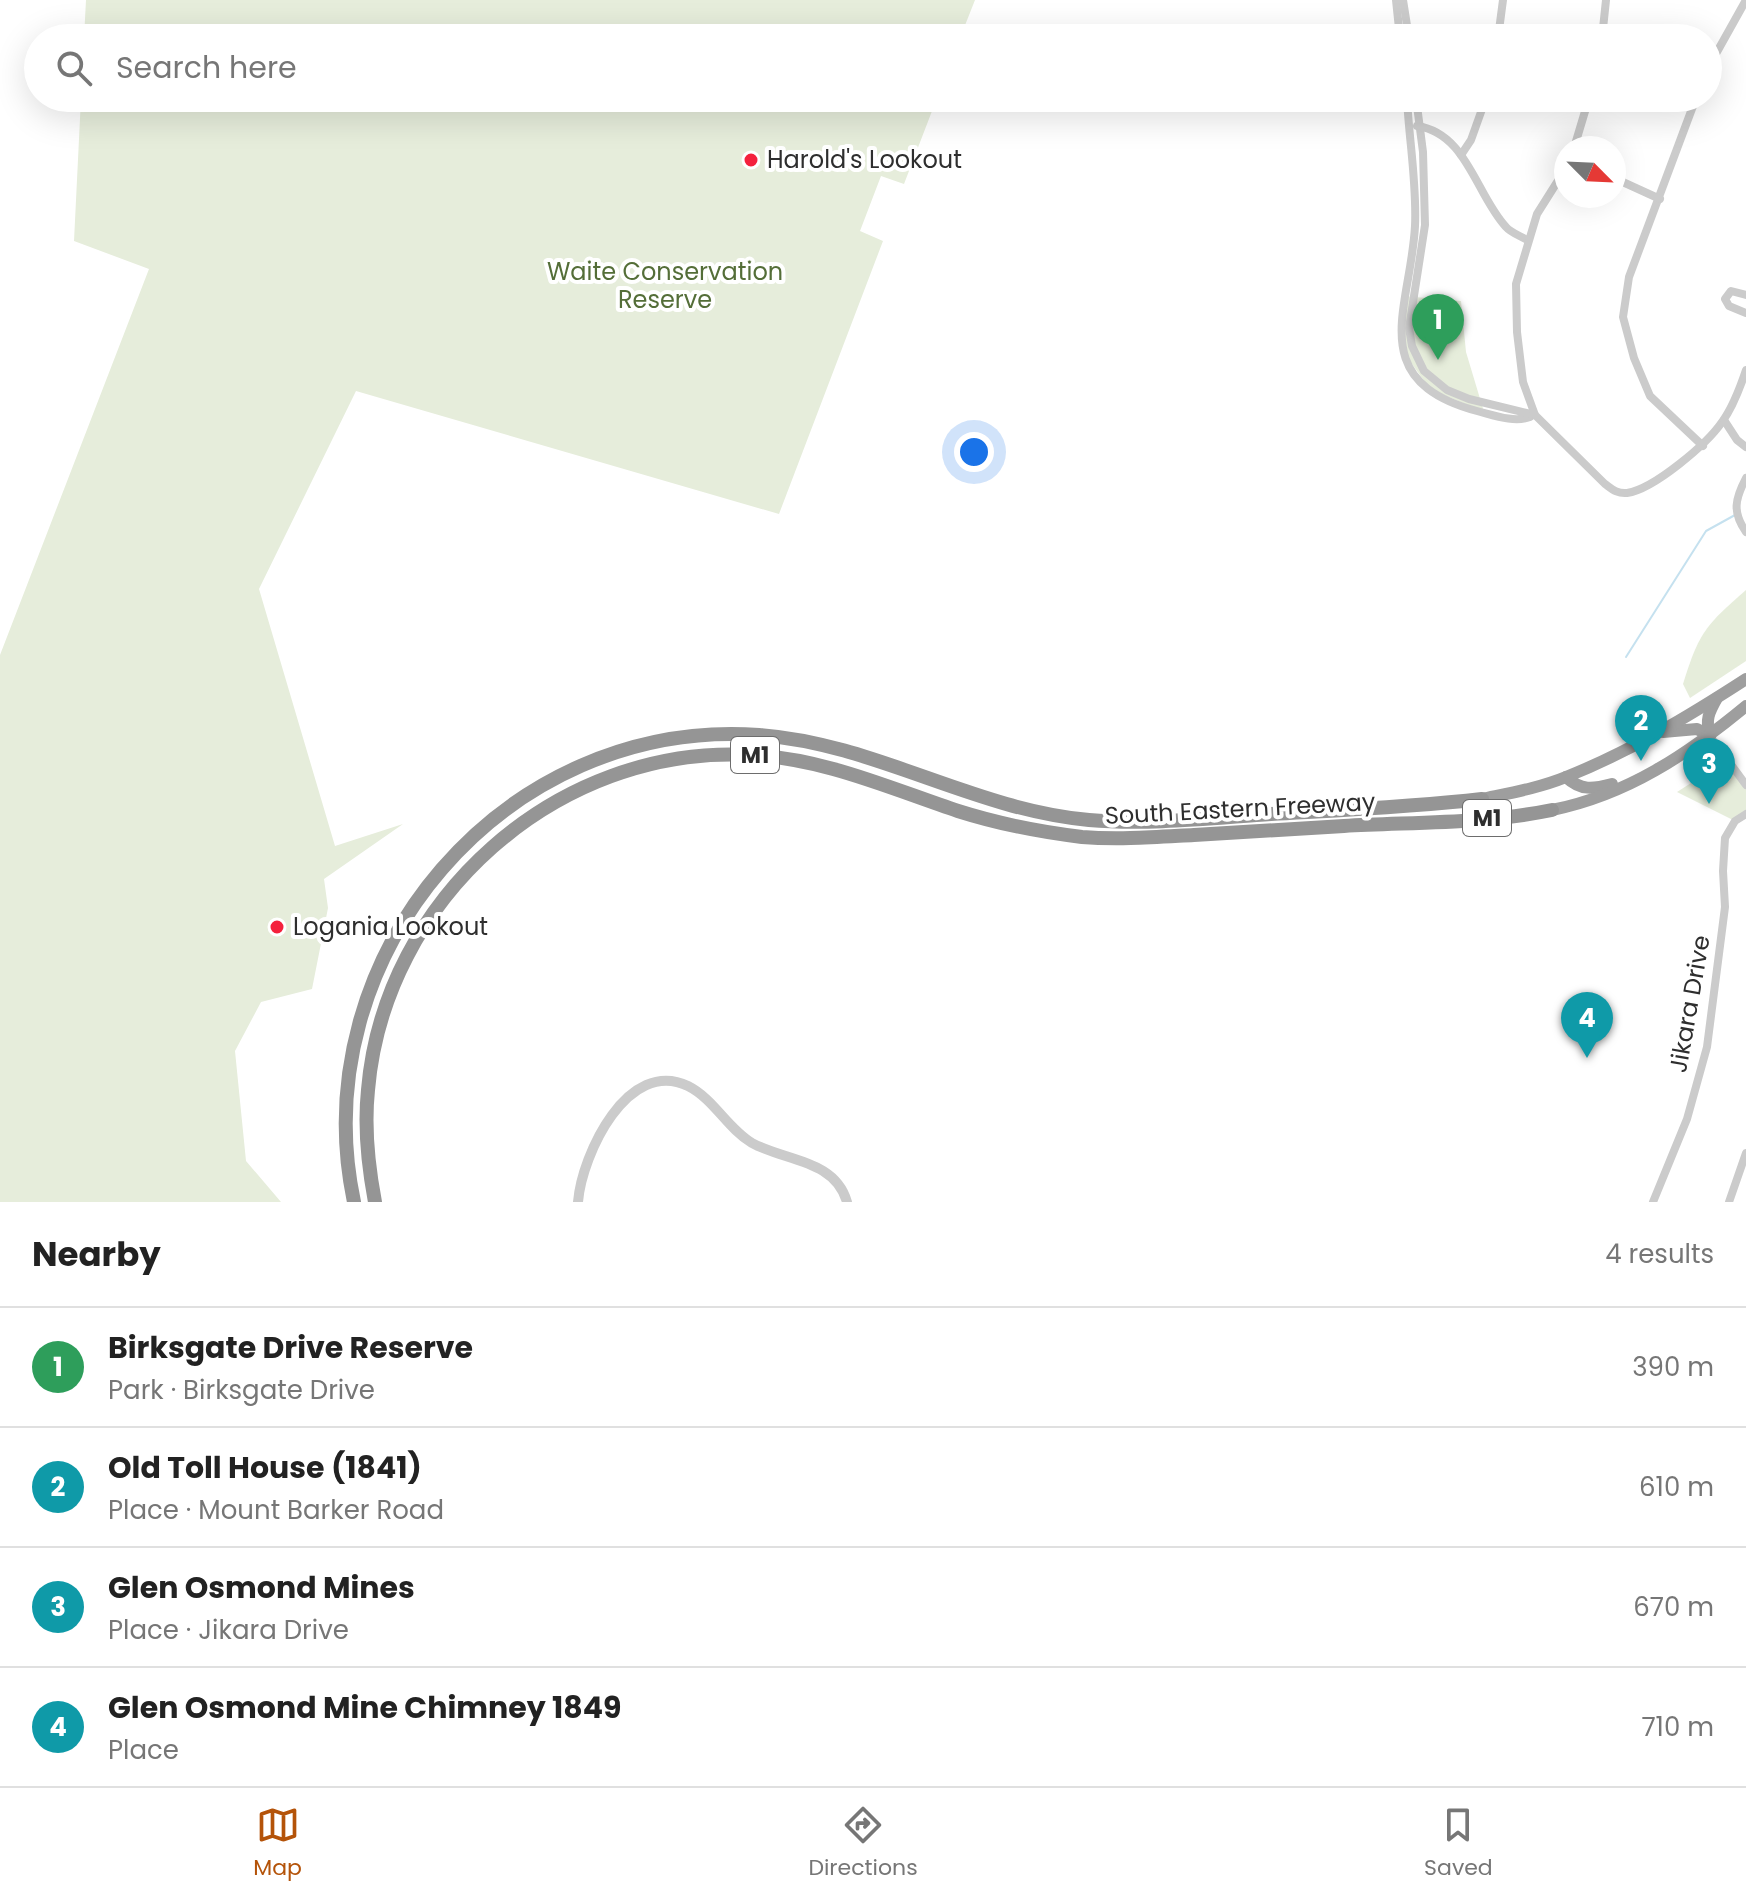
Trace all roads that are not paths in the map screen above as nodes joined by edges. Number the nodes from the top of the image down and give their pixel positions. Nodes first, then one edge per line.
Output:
1 (1396, 0) edge
2 (1403, 0) edge
3 (1503, 0) edge
4 (1606, 0) edge
5 (1746, 0) edge
6 (1399, 24) edge
7 (1407, 24) edge
8 (1500, 24) edge
9 (1603, 24) edge
10 (1722, 43) edge
11 (1408, 112) edge
12 (1418, 112) edge
13 (1481, 112) edge
14 (1585, 112) edge
15 (1691, 112) edge
16 (1408, 126) junction
17 (1420, 126) junction
18 (1578, 136) edge
19 (1461, 155) junction
20 (1626, 183) edge
21 (1554, 187) edge
22 (1660, 199) junction
23 (1527, 240) junction
24 (1746, 295) edge
25 (1746, 313) edge
26 (1746, 370) edge
27 (1743, 388) edge
28 (1535, 415) junction
29 (1724, 420) junction
30 (1703, 446) junction
31 (1746, 447) edge
32 (1746, 478) edge
33 (1746, 532) edge
34 (1746, 679) edge
35 (1719, 696) junction
36 (1746, 706) edge
37 (1656, 734) junction
38 (1710, 736) junction
39 (1566, 777) junction
40 (1643, 778) junction
41 (1746, 785) edge
42 (1482, 799) joint
43 (1552, 810) joint
44 (1746, 814) edge
45 (1746, 1153) edge
46 (354, 1202) edge
47 (375, 1202) edge
48 (578, 1202) edge
49 (847, 1202) edge
50 (1653, 1202) edge
51 (1729, 1202) edge

1 - 6 street
2 - 7 street
3 - 8 street
4 - 9 street
5 - 10 street
11 - 16 street
12 - 17 street
13 - 19 street
14 - 18 street
15 - 22 street
16 - 17 street
16 - 28 street
17 - 19 street
17 - 28 street
19 - 23 street
20 - 22 street
21 - 23 street
22 - 30 street
23 - 28 street
24 - 25 street
26 - 27 street
27 - 29 street
28 - 30 street
29 - 30 street
29 - 31 street
32 - 33 street
34 - 35 highway, M1
35 - 37 highway, M1
35 - 38 highway
36 - 38 highway, M1
37 - 38 highway
37 - 39 highway, M1
38 - 40 highway, M1
38 - 41 street
39 - 40 highway
39 - 42 highway, South Eastern Freeway / M1
40 - 43 highway, South Eastern Freeway / M1
42 - 46 highway, South Eastern Freeway / M1
43 - 47 highway, South Eastern Freeway / M1
44 - 50 street, Jikara Drive
45 - 51 street
48 - 49 street

